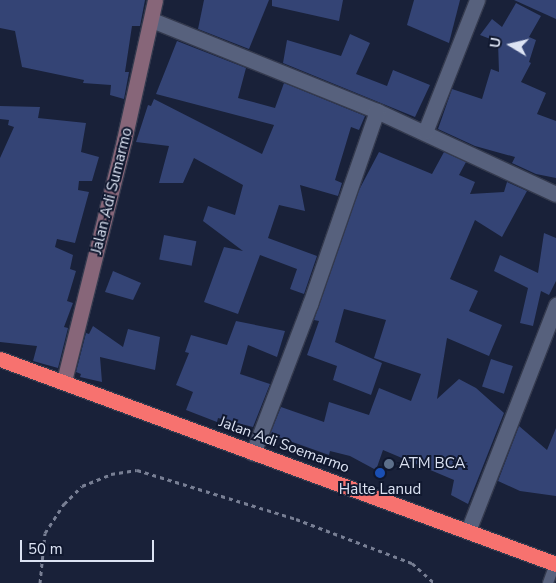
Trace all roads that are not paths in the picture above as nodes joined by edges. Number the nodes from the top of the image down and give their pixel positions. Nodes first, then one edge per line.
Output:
1 (155, 0) edge
2 (477, 0) edge
3 (152, 20) junction
4 (377, 111) junction
5 (425, 132) junction
6 (556, 194) edge
7 (556, 305) edge
8 (0, 359) edge
9 (64, 381) junction
10 (253, 452) junction
11 (468, 531) junction
12 (555, 564) edge
13 (548, 583) edge

1 - 3 main road, Jalan Adi Sumarmo
2 - 5 street
3 - 4 street
3 - 9 main road, Jalan Adi Sumarmo
4 - 5 street
4 - 10 street
5 - 6 street
7 - 11 street
8 - 9 highway, Jalan Adi Soemarmo
9 - 10 highway, Jalan Adi Soemarmo
10 - 11 highway, Jalan Adi Soemarmo
11 - 12 highway, Jalan Adi Soemarmo
12 - 13 lane

